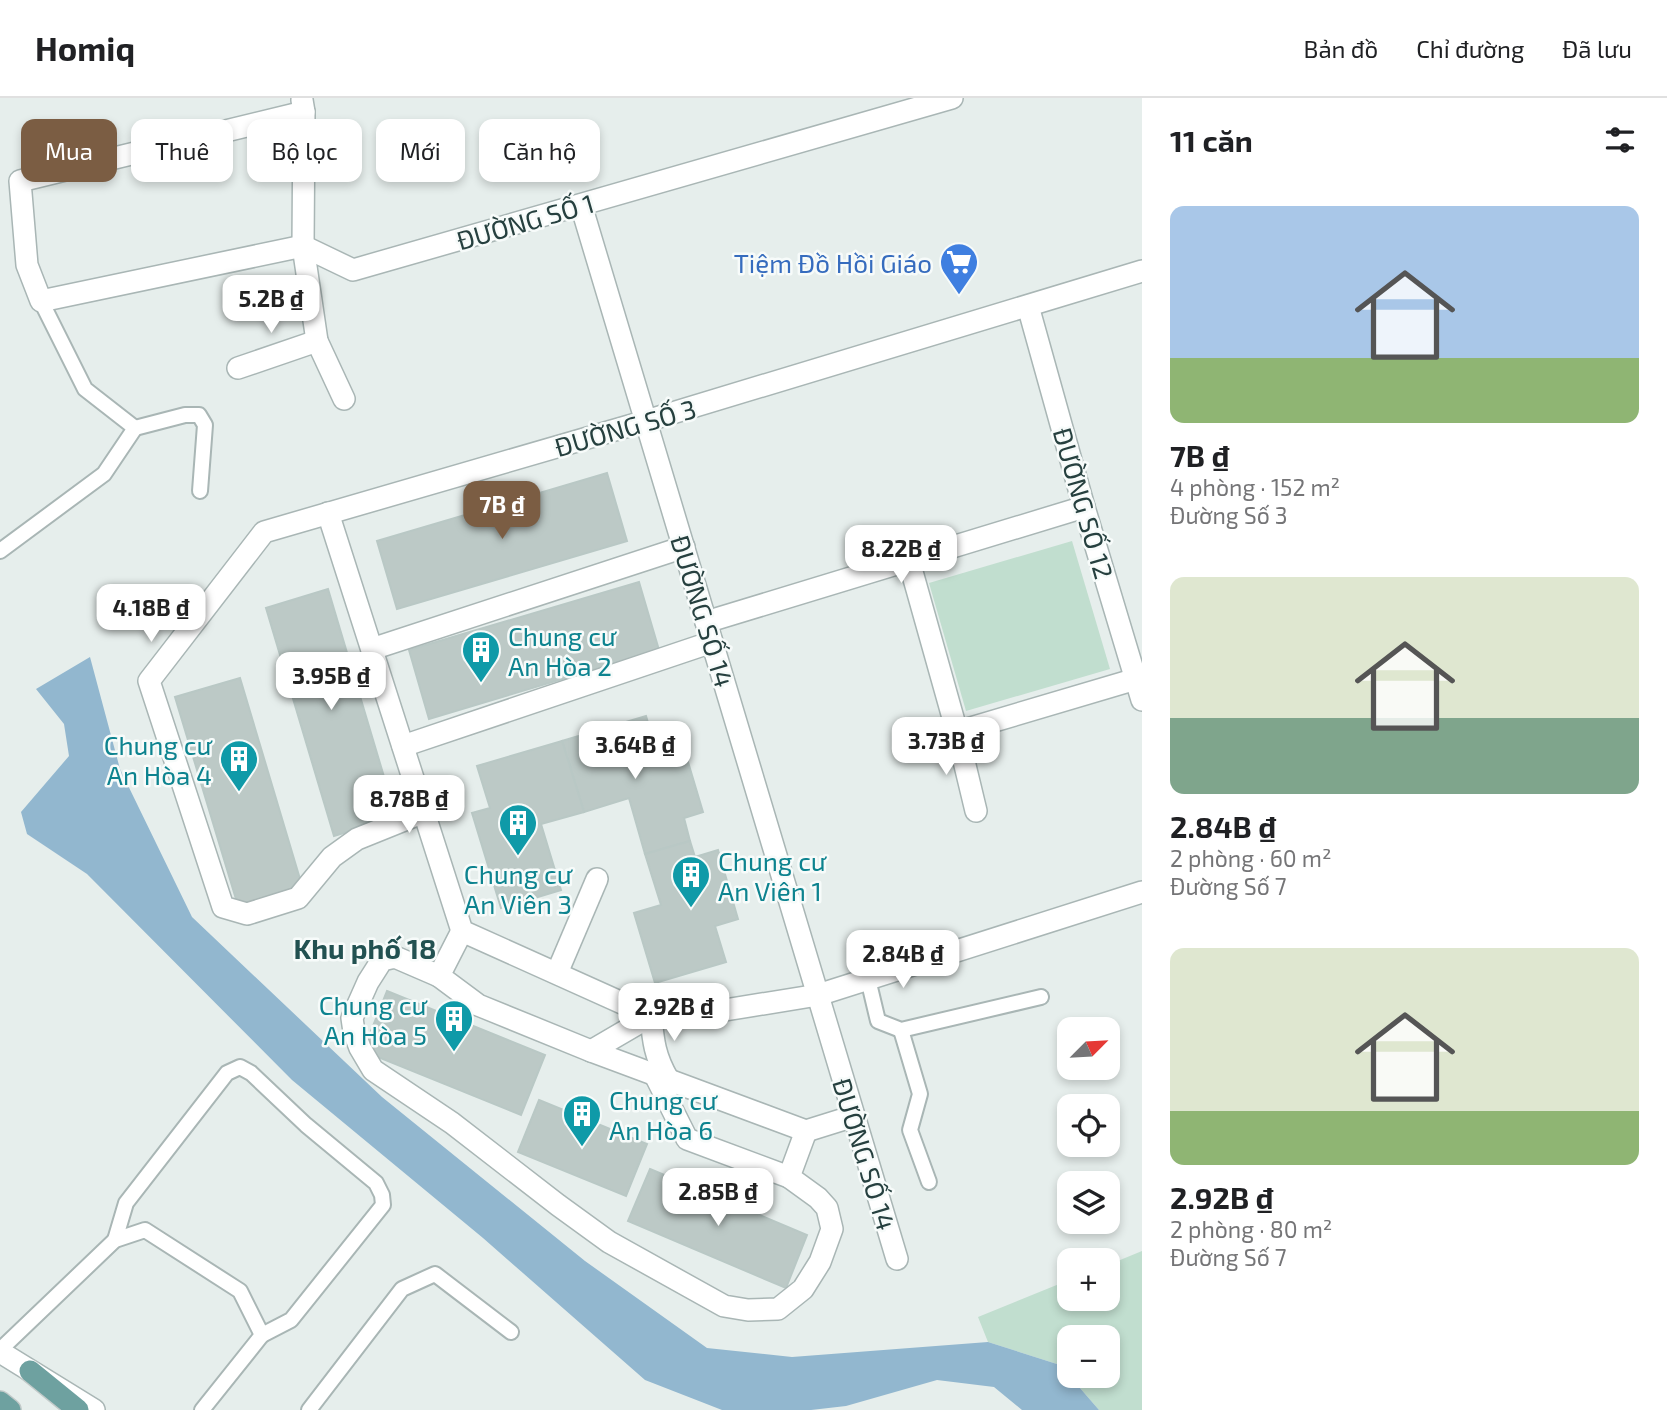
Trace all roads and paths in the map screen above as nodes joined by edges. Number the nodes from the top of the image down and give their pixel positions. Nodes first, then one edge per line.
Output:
1 (952, 98) edge
2 (303, 105) edge
3 (581, 205) junction
4 (303, 246) junction
5 (1142, 271) edge
6 (41, 301) junction
7 (1028, 306) junction
8 (317, 341) junction
9 (238, 368) dead end
10 (344, 399) dead end
11 (646, 421) junction
12 (135, 428) junction
13 (200, 491) dead end
14 (1084, 507) junction
15 (328, 513) junction
16 (684, 547) junction
17 (0, 551) edge
18 (909, 561) junction
19 (706, 622) junction
20 (712, 642) junction
21 (372, 649) junction
22 (1136, 679) junction
23 (1142, 700) edge
24 (957, 733) junction
25 (403, 746) junction
26 (976, 811) dead end
27 (424, 812) junction
28 (597, 878) dead end
29 (1142, 892) edge
30 (462, 931) junction
31 (556, 973) junction
32 (439, 976) junction
33 (868, 979) junction
34 (818, 995) junction
35 (1041, 997) dead end
36 (651, 1016) junction
37 (901, 1030) junction
38 (591, 1051) junction
39 (661, 1077) junction
40 (854, 1116) junction
41 (806, 1131) junction
42 (789, 1177) junction
43 (929, 1182) dead end
44 (115, 1240) junction
45 (897, 1259) dead end
46 (511, 1332) dead end
47 (262, 1335) junction
48 (0, 1351) edge
49 (30, 1371) junction
50 (0, 1402) edge
51 (10, 1410) edge
52 (78, 1410) edge
53 (94, 1410) edge
54 (202, 1410) edge
55 (309, 1410) edge

1 - 3 street, ĐƯỜNG SỐ 1
2 - 4 street
2 - 6 street
3 - 4 street, ĐƯỜNG SỐ 1
3 - 11 street, ĐƯỜNG SỐ 14
4 - 6 street
4 - 8 street
5 - 7 street, ĐƯỜNG SỐ 3
6 - 12 lane
7 - 11 street, ĐƯỜNG SỐ 3
7 - 14 street, ĐƯỜNG SỐ 12
8 - 9 street
8 - 10 street
11 - 15 street, ĐƯỜNG SỐ 3
11 - 16 street, ĐƯỜNG SỐ 14
12 - 13 lane
12 - 17 lane
14 - 18 street
14 - 22 street, ĐƯỜNG SỐ 12
15 - 21 street
15 - 27 street, ĐƯỜNG SỐ 3
16 - 19 street, ĐƯỜNG SỐ 14
16 - 21 street
18 - 19 street
18 - 24 street
19 - 20 street, ĐƯỜNG SỐ 14
20 - 25 street
20 - 34 street, ĐƯỜNG SỐ 14
21 - 25 street
22 - 23 street, ĐƯỜNG SỐ 12
22 - 24 street
24 - 26 street
25 - 27 street
27 - 30 street
28 - 31 street
29 - 33 street
30 - 31 street
30 - 32 street
31 - 36 street
32 - 38 street
32 - 42 street
33 - 34 street
33 - 37 lane
34 - 36 street
34 - 40 street, ĐƯỜNG SỐ 14
35 - 37 lane
36 - 38 street
36 - 39 street
37 - 43 lane
38 - 39 street
39 - 41 street
39 - 42 street
40 - 41 street
40 - 45 street, ĐƯỜNG SỐ 14
41 - 42 street
44 - 47 lane
44 - 47 lane
44 - 48 lane
46 - 55 lane
47 - 54 lane
48 - 49 street
49 - 52 main road
49 - 53 street
50 - 51 main road

